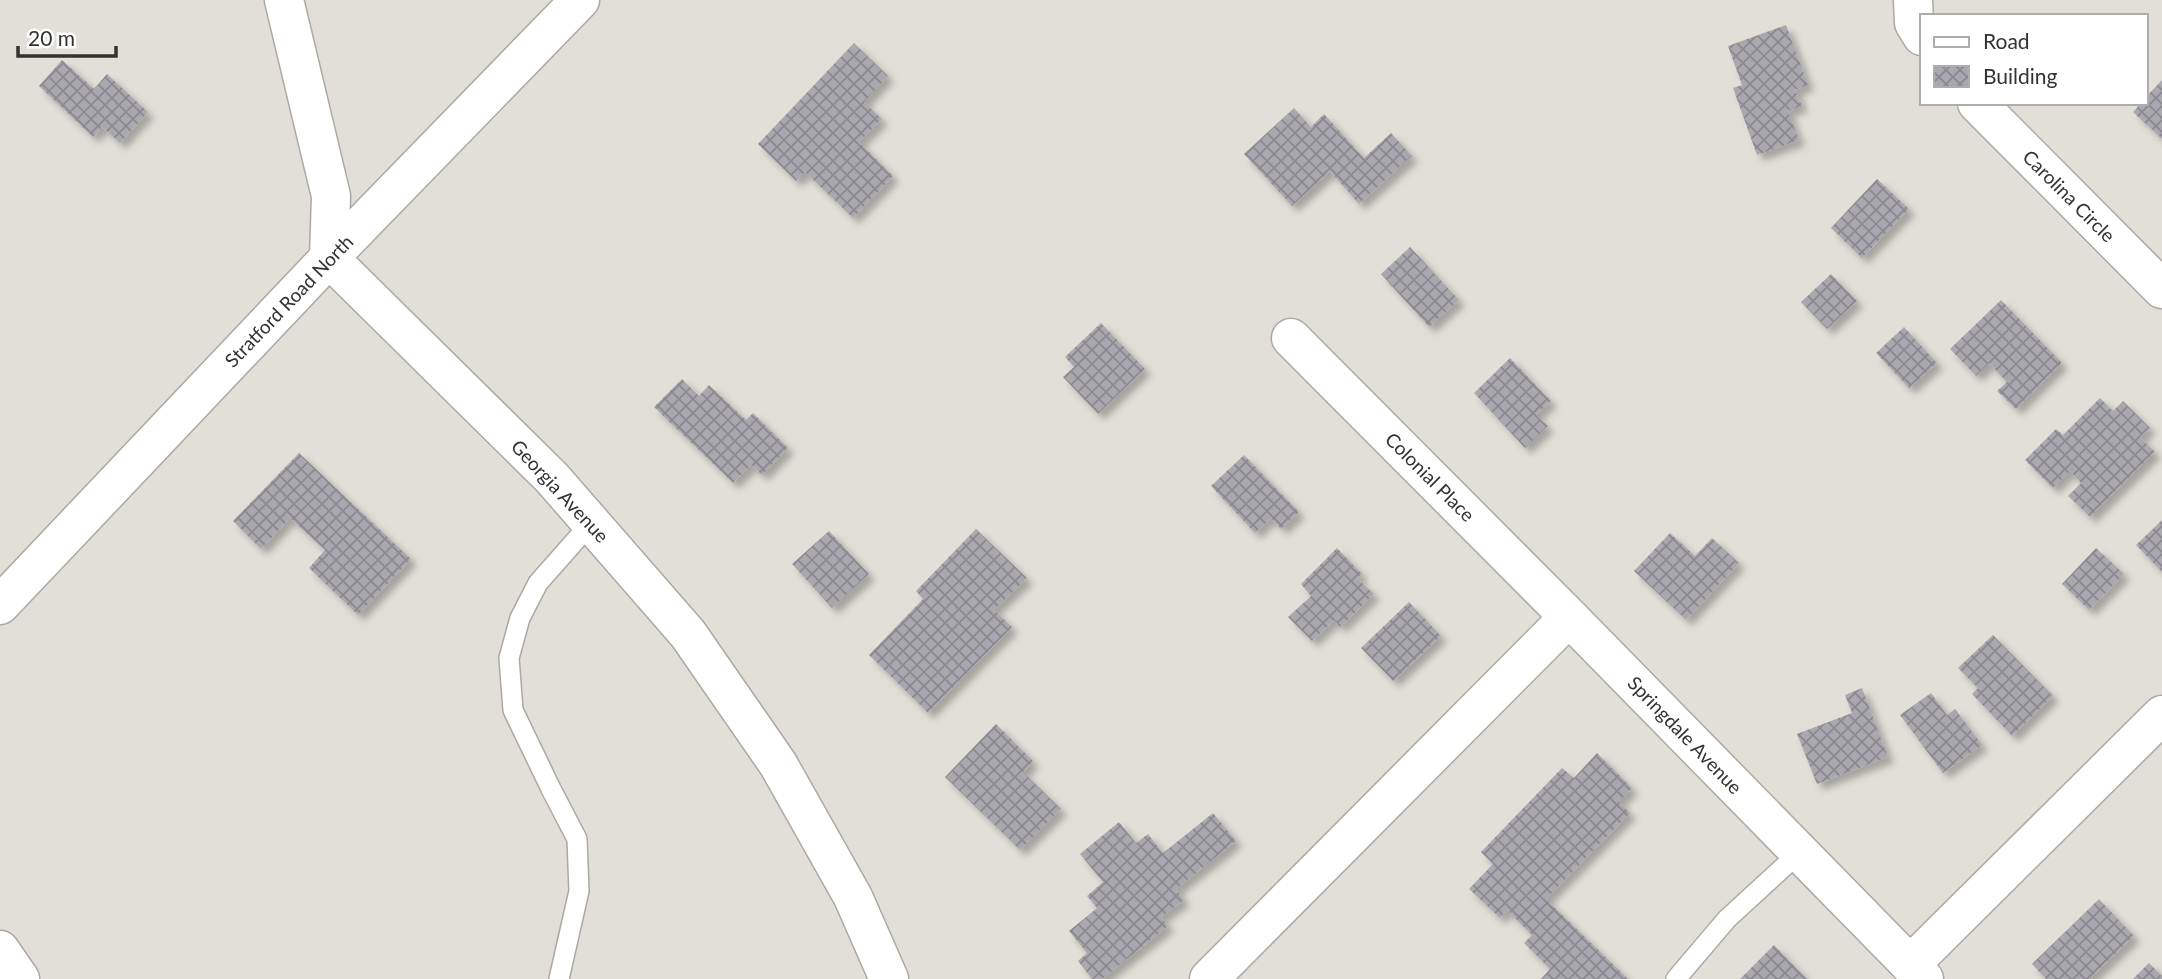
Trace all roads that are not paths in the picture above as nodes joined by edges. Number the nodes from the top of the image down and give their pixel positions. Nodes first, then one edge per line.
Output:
1 (284, 0) edge
2 (580, 0) edge
3 (1913, 0) edge
4 (1920, 33) edge
5 (1978, 105) edge
6 (329, 258) junction
7 (2162, 289) edge
8 (1290, 338) dead end
9 (591, 523) junction
10 (0, 604) edge
11 (1569, 617) junction
12 (2162, 715) edge
13 (1800, 852) junction
14 (0, 950) edge
15 (1909, 974) edge
16 (19, 979) edge
17 (559, 979) edge
18 (889, 979) edge
19 (1209, 979) edge
20 (1675, 979) edge

1 - 6 street
2 - 6 street, Stratford Road North
3 - 4 street
5 - 7 street, Carolina Circle
6 - 9 street, Georgia Avenue
6 - 10 street, Stratford Road North
8 - 11 street, Colonial Place
9 - 17 lane
9 - 18 street, Georgia Avenue
11 - 13 street, Springdale Avenue
11 - 19 street
12 - 15 street, Springdale Avenue
13 - 15 street, Springdale Avenue
13 - 20 lane
14 - 16 street

